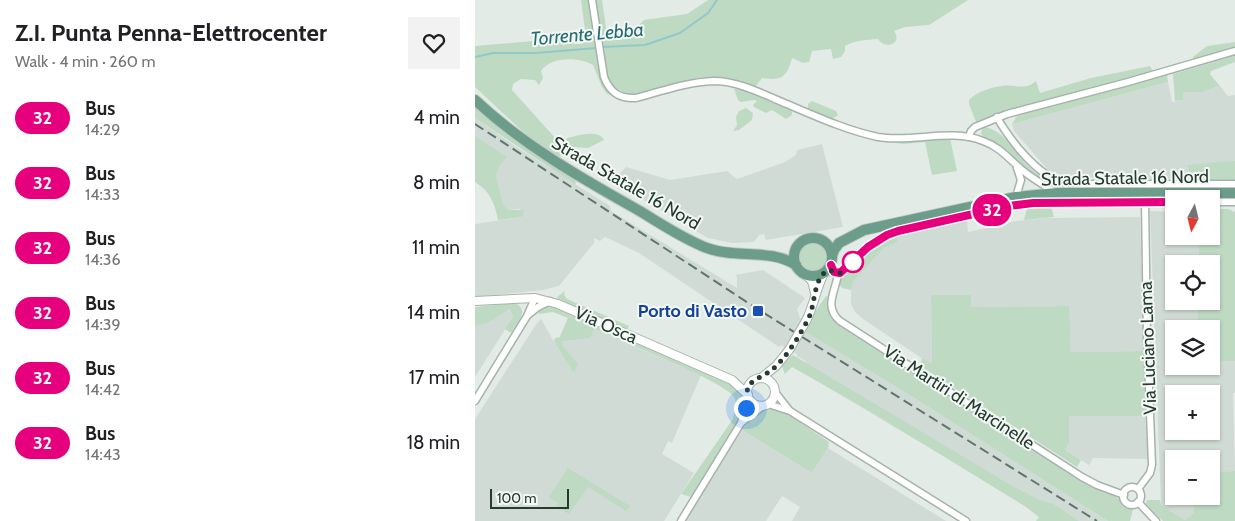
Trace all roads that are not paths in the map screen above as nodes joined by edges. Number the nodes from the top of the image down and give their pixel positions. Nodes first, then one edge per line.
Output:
1 (592, 0) edge
2 (1235, 51) edge
3 (475, 100) edge
4 (997, 117) junction
5 (969, 137) junction
6 (1014, 162) junction
7 (1235, 184) edge
8 (1057, 193) junction
9 (1235, 193) edge
10 (1016, 197) junction
11 (1145, 202) junction
12 (1165, 202) edge
13 (1220, 202) edge
14 (1235, 202) edge
15 (841, 241) junction
16 (825, 242) junction
17 (796, 249) junction
18 (776, 257) junction
19 (796, 265) junction
20 (831, 268) junction
21 (805, 274) junction
22 (815, 295) junction
23 (519, 298) junction
24 (535, 298) junction
25 (475, 301) edge
26 (550, 302) junction
27 (527, 316) junction
28 (780, 362) junction
29 (732, 380) junction
30 (757, 380) junction
31 (775, 390) junction
32 (748, 395) junction
33 (475, 401) edge
34 (765, 405) junction
35 (790, 410) junction
36 (741, 423) junction
37 (1138, 489) junction
38 (1123, 495) junction
39 (1138, 502) junction
40 (681, 521) edge
41 (966, 521) edge
42 (1156, 521) edge

1 - 5 street
2 - 4 street
3 - 18 main road, Strada Statale 16 Nord
4 - 5 street
4 - 7 street
5 - 6 street
6 - 8 street
6 - 10 street
8 - 9 main road, Strada Statale 16 Nord
8 - 10 main road, Strada Statale 16 Nord
10 - 15 main road, Strada Statale 16 Nord
11 - 12 street
11 - 20 street
11 - 37 street, Via Luciano Lama
13 - 14 street
15 - 16 main road, Strada Statale 16 Nord
15 - 20 main road
16 - 17 main road
16 - 20 main road
17 - 18 main road, Strada Statale 16 Nord
17 - 19 main road
18 - 19 main road, Strada Statale 16 Nord
19 - 21 main road
20 - 21 main road
20 - 22 street
20 - 38 street, Via Martiri di Marcinelle
21 - 22 street
22 - 28 street, bridge
23 - 24 street, Via Osca
23 - 25 street, Via Osca
23 - 27 street
24 - 26 street, Via Osca
24 - 27 street
26 - 27 street
26 - 29 street, Via Osca
27 - 33 street
28 - 30 street
28 - 31 street
29 - 30 street, Via Osca
29 - 32 street, Via Osca
30 - 31 street
30 - 32 street
31 - 34 street
31 - 35 street
32 - 34 street
32 - 36 street
34 - 35 street
34 - 36 street
35 - 41 street
36 - 40 street
37 - 38 street
37 - 39 street
38 - 39 street
39 - 42 street

